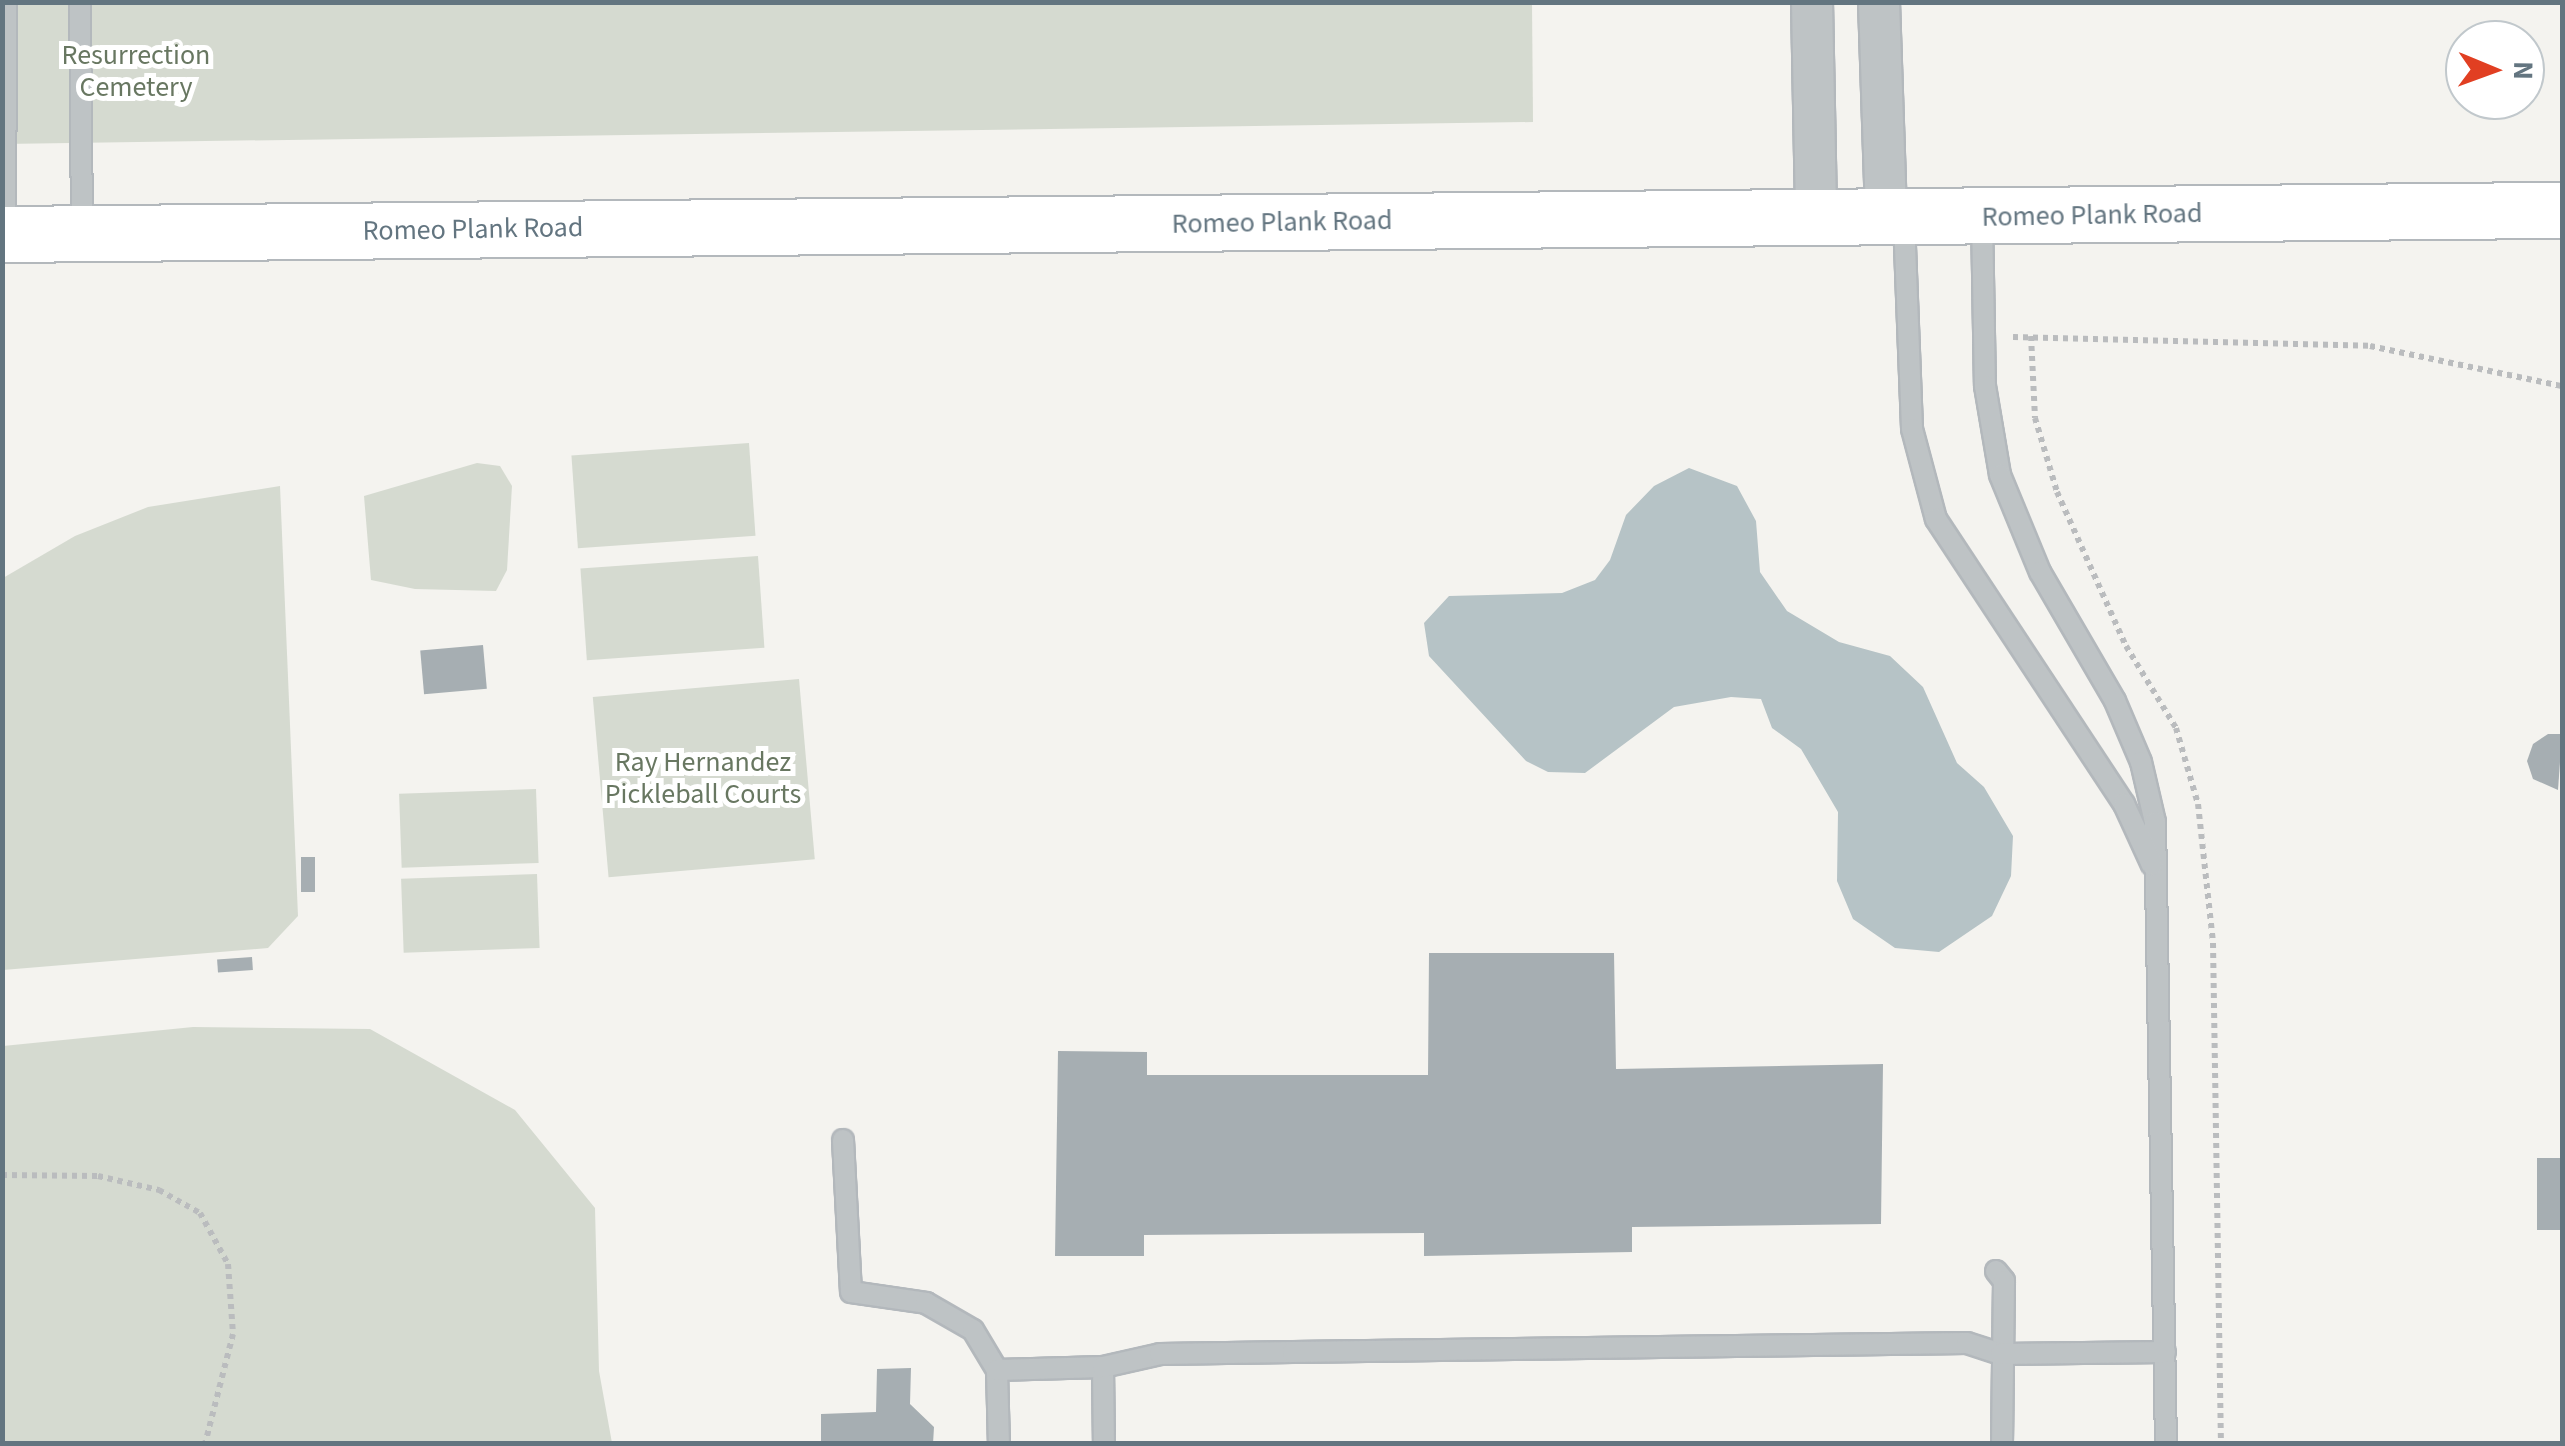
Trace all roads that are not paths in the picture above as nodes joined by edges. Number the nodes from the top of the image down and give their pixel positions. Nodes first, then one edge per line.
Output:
1 (6, 2) edge
2 (80, 2) edge
3 (1812, 2) edge
4 (1879, 2) edge
5 (2562, 210) edge
6 (1816, 217) junction
7 (1895, 217) junction
8 (1982, 217) junction
9 (82, 233) junction
10 (4, 234) edge
11 (2161, 885) junction
12 (843, 1140) dead end
13 (1996, 1271) dead end
14 (2165, 1352) junction
15 (2001, 1354) junction
16 (1103, 1368) junction
17 (997, 1370) junction
18 (999, 1444) edge
19 (1104, 1444) edge
20 (2002, 1444) edge
21 (2166, 1444) edge

1 - 10 lane
2 - 9 lane
3 - 6 street
4 - 7 street
5 - 8 street, Romeo Plank Road
6 - 7 street, Romeo Plank Road
6 - 9 street, Romeo Plank Road
7 - 8 street, Romeo Plank Road
7 - 11 lane
8 - 11 lane
9 - 10 street, Romeo Plank Road
11 - 14 lane
12 - 17 lane
13 - 15 lane
14 - 15 lane
14 - 21 lane
15 - 16 lane
15 - 20 lane
16 - 17 lane
16 - 19 lane
17 - 18 lane

